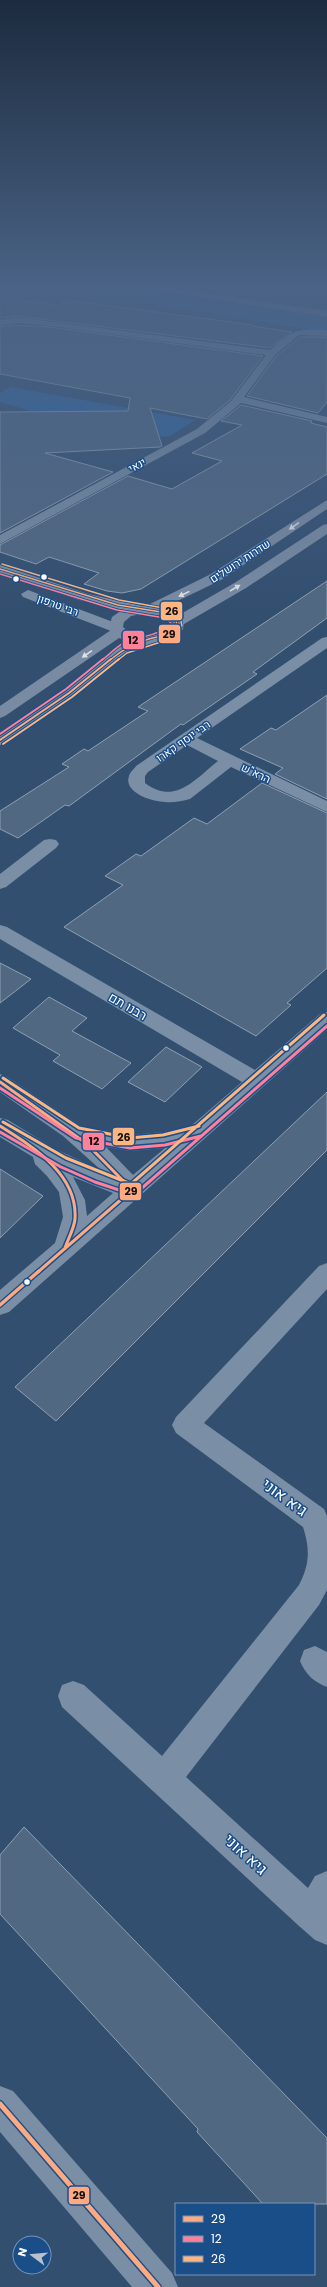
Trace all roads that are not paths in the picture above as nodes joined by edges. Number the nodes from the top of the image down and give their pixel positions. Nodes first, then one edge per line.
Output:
1 (238, 399) joint
2 (327, 420) edge
3 (327, 504) edge
4 (327, 528) edge
5 (0, 540) edge
6 (0, 569) edge
7 (0, 584) edge
8 (146, 610) junction
9 (177, 622) junction
10 (117, 630) junction
11 (149, 639) junction
12 (327, 641) edge
13 (0, 713) edge
14 (186, 739) junction
15 (0, 740) edge
16 (229, 760) junction
17 (327, 807) edge
18 (50, 844) dead end
19 (0, 883) edge
20 (0, 931) edge
21 (327, 1019) edge
22 (257, 1081) junction
23 (0, 1082) edge
24 (0, 1126) edge
25 (198, 1132) junction
26 (77, 1134) junction
27 (34, 1149) junction
28 (132, 1190) junction
29 (65, 1248) junction
30 (327, 1273) edge
31 (0, 1305) edge
32 (73, 1696) dead end
33 (164, 1779) junction
34 (322, 1910) edge
35 (0, 2104) edge
36 (158, 2287) edge

1 - 2 street
1 - 5 street, ינאי
3 -> 8 main road, שדרות ירושלים
9 -> 4 main road, שדרות ירושלים
6 - 8 street, רבי טרפון
7 - 10 street, רבי טרפון
8 - 9 main road
8 - 10 main road, שדרות ירושלים
9 - 11 main road, שדרות ירושלים
10 - 11 main road
10 -> 13 main road
11 - 15 main road
12 - 14 street, רבי יוסף קארו
14 - 16 street, הרא"ש
14 - 16 street, רבי יוסף קארו
16 - 17 street, הרא"ש
18 - 19 street
20 - 22 street, רבנו תם
21 - 22 street
22 - 25 street
23 - 26 street
24 - 27 street
25 - 26 street
25 - 28 street
26 - 28 street
27 - 28 street
27 - 29 street
28 - 29 street
29 - 31 street
30 - 33 street, גיא אוני
32 - 33 street, גיא אוני
33 - 34 street, גיא אוני
35 - 36 street

